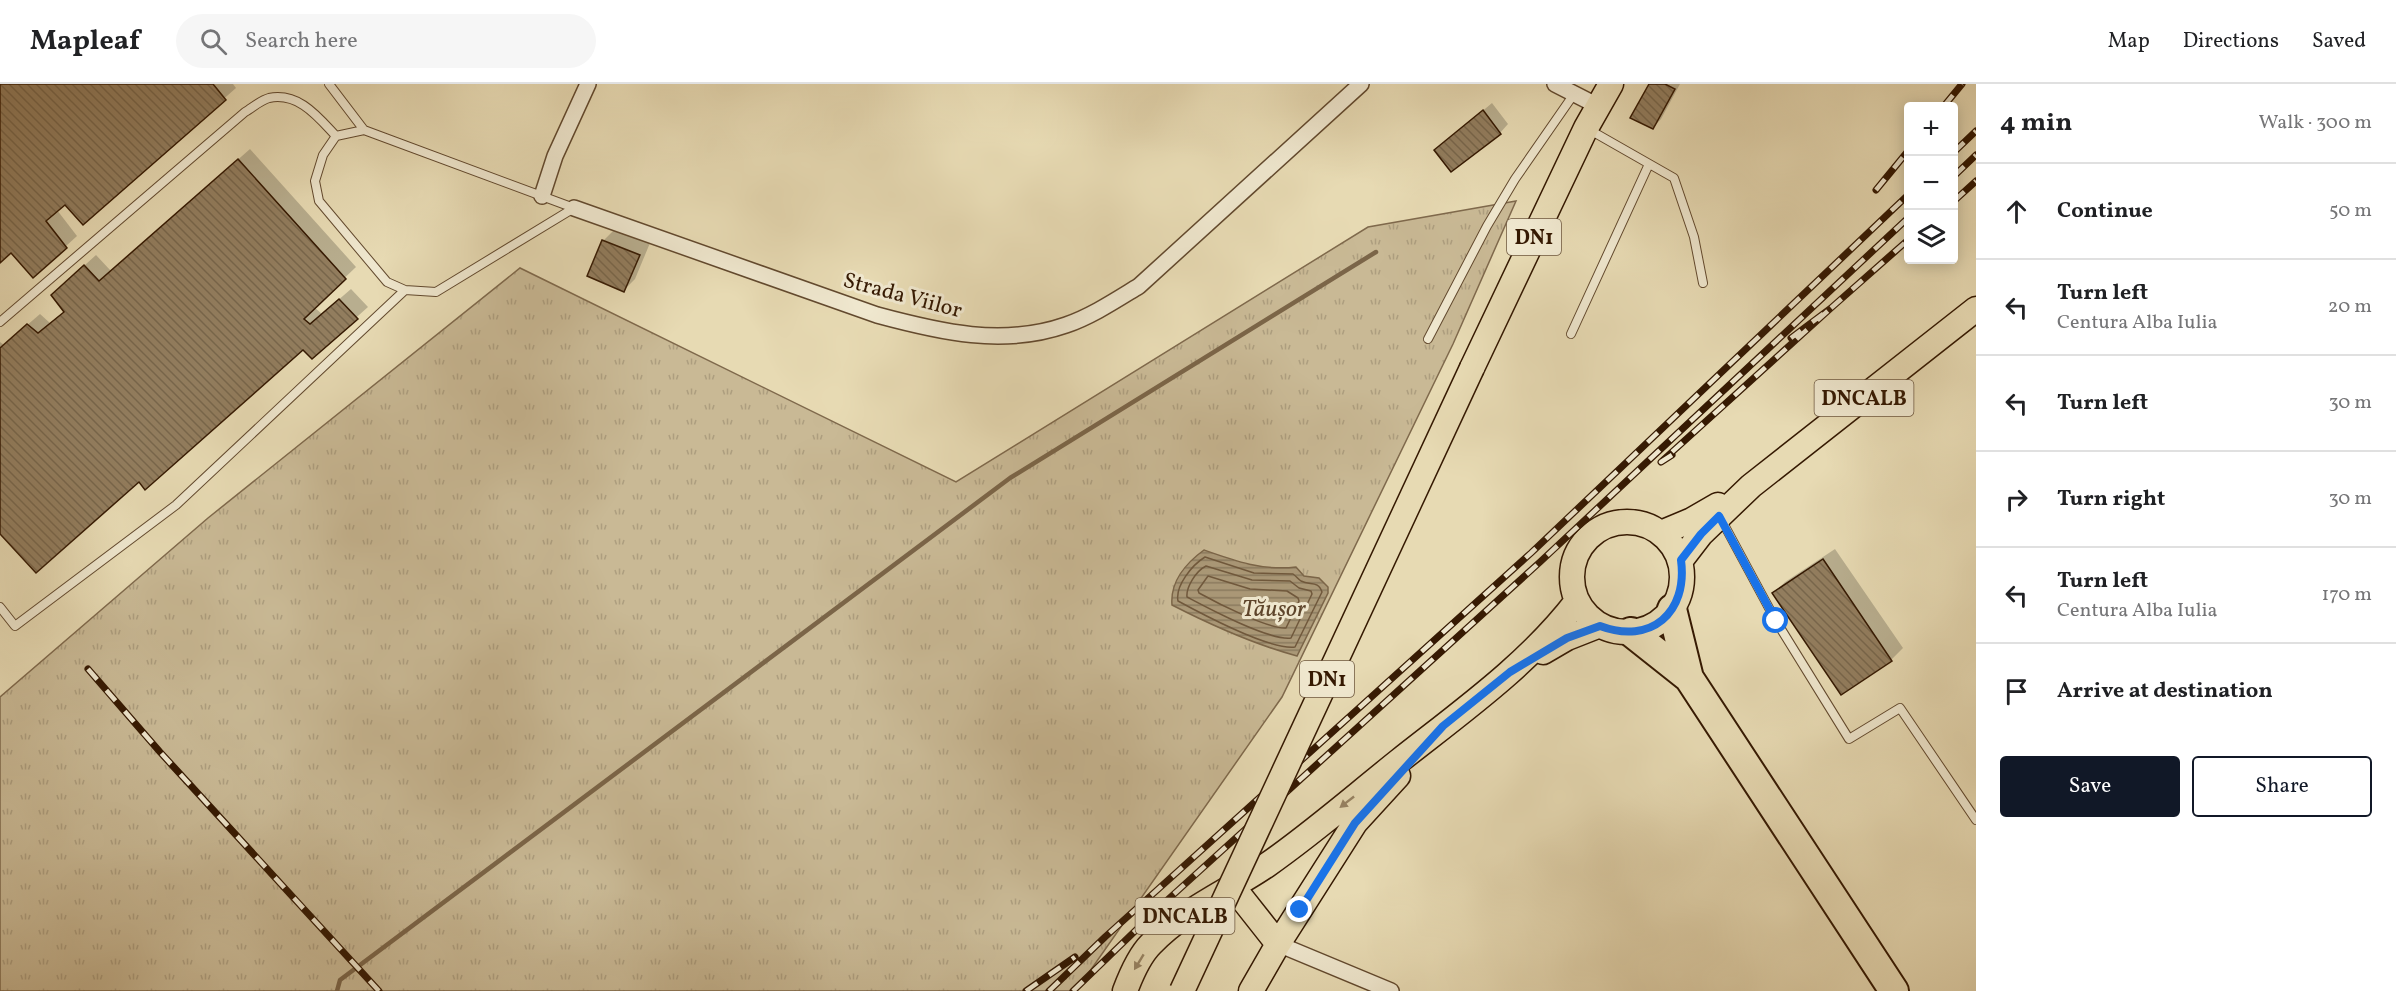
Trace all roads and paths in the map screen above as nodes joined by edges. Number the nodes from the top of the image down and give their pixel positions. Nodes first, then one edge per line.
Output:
1 (329, 84) edge
2 (588, 84) edge
3 (1361, 84) edge
4 (1555, 84) edge
5 (1611, 84) edge
6 (1574, 94) junction
7 (1598, 106) junction
8 (1586, 128) junction
9 (364, 130) junction
10 (336, 136) junction
11 (1649, 164) junction
12 (542, 196) junction
13 (574, 208) junction
14 (1703, 284) dead end
15 (405, 290) junction
16 (1976, 309) edge
17 (0, 322) edge
18 (1571, 334) dead end
19 (1428, 339) dead end
20 (1751, 486) junction
21 (1719, 516) junction
22 (1661, 533) junction
23 (1681, 560) junction
24 (1577, 601) junction
25 (0, 607) edge
26 (1672, 609) junction
27 (1600, 626) junction
28 (1631, 632) junction
29 (1510, 672) junction
30 (1689, 678) junction
31 (1443, 726) junction
32 (1976, 820) edge
33 (1233, 887) junction
34 (1278, 944) junction
35 (1125, 991) edge
36 (1182, 991) edge
37 (1251, 991) edge
38 (1391, 991) edge
39 (1894, 991) edge

1 - 9 lane
2 - 12 street
3 - 13 street, Strada Viilor
4 - 6 street
5 - 7 main road, DN1
6 - 7 street
6 - 19 lane
7 - 8 main road, DN1
8 - 11 lane
8 - 36 main road, DN1, bridge
9 - 10 lane
9 - 12 lane
10 - 15 lane
10 - 17 lane
11 - 14 lane
11 - 18 lane
12 - 13 lane
13 - 15 lane
15 - 25 lane
16 - 20 main road, DNCALB
20 - 21 main road, DNCALB
20 - 22 main road, DNCALB
21 - 23 main road, DNCALB
21 - 32 lane
22 - 23 main road
22 - 24 main road
23 - 26 main road
24 - 27 main road
24 - 29 main road, DNCALB
26 - 28 main road
26 - 30 highway
27 - 28 main road
27 - 29 main road, DNCALB
28 - 30 highway
29 - 31 main road, DNCALB
30 - 39 highway
31 -> 33 main road, DNCALB
31 - 34 main road, DNCALB
33 - 34 main road
33 -> 35 main road, DNCALB
34 - 37 main road, DNCALB
34 - 38 street

